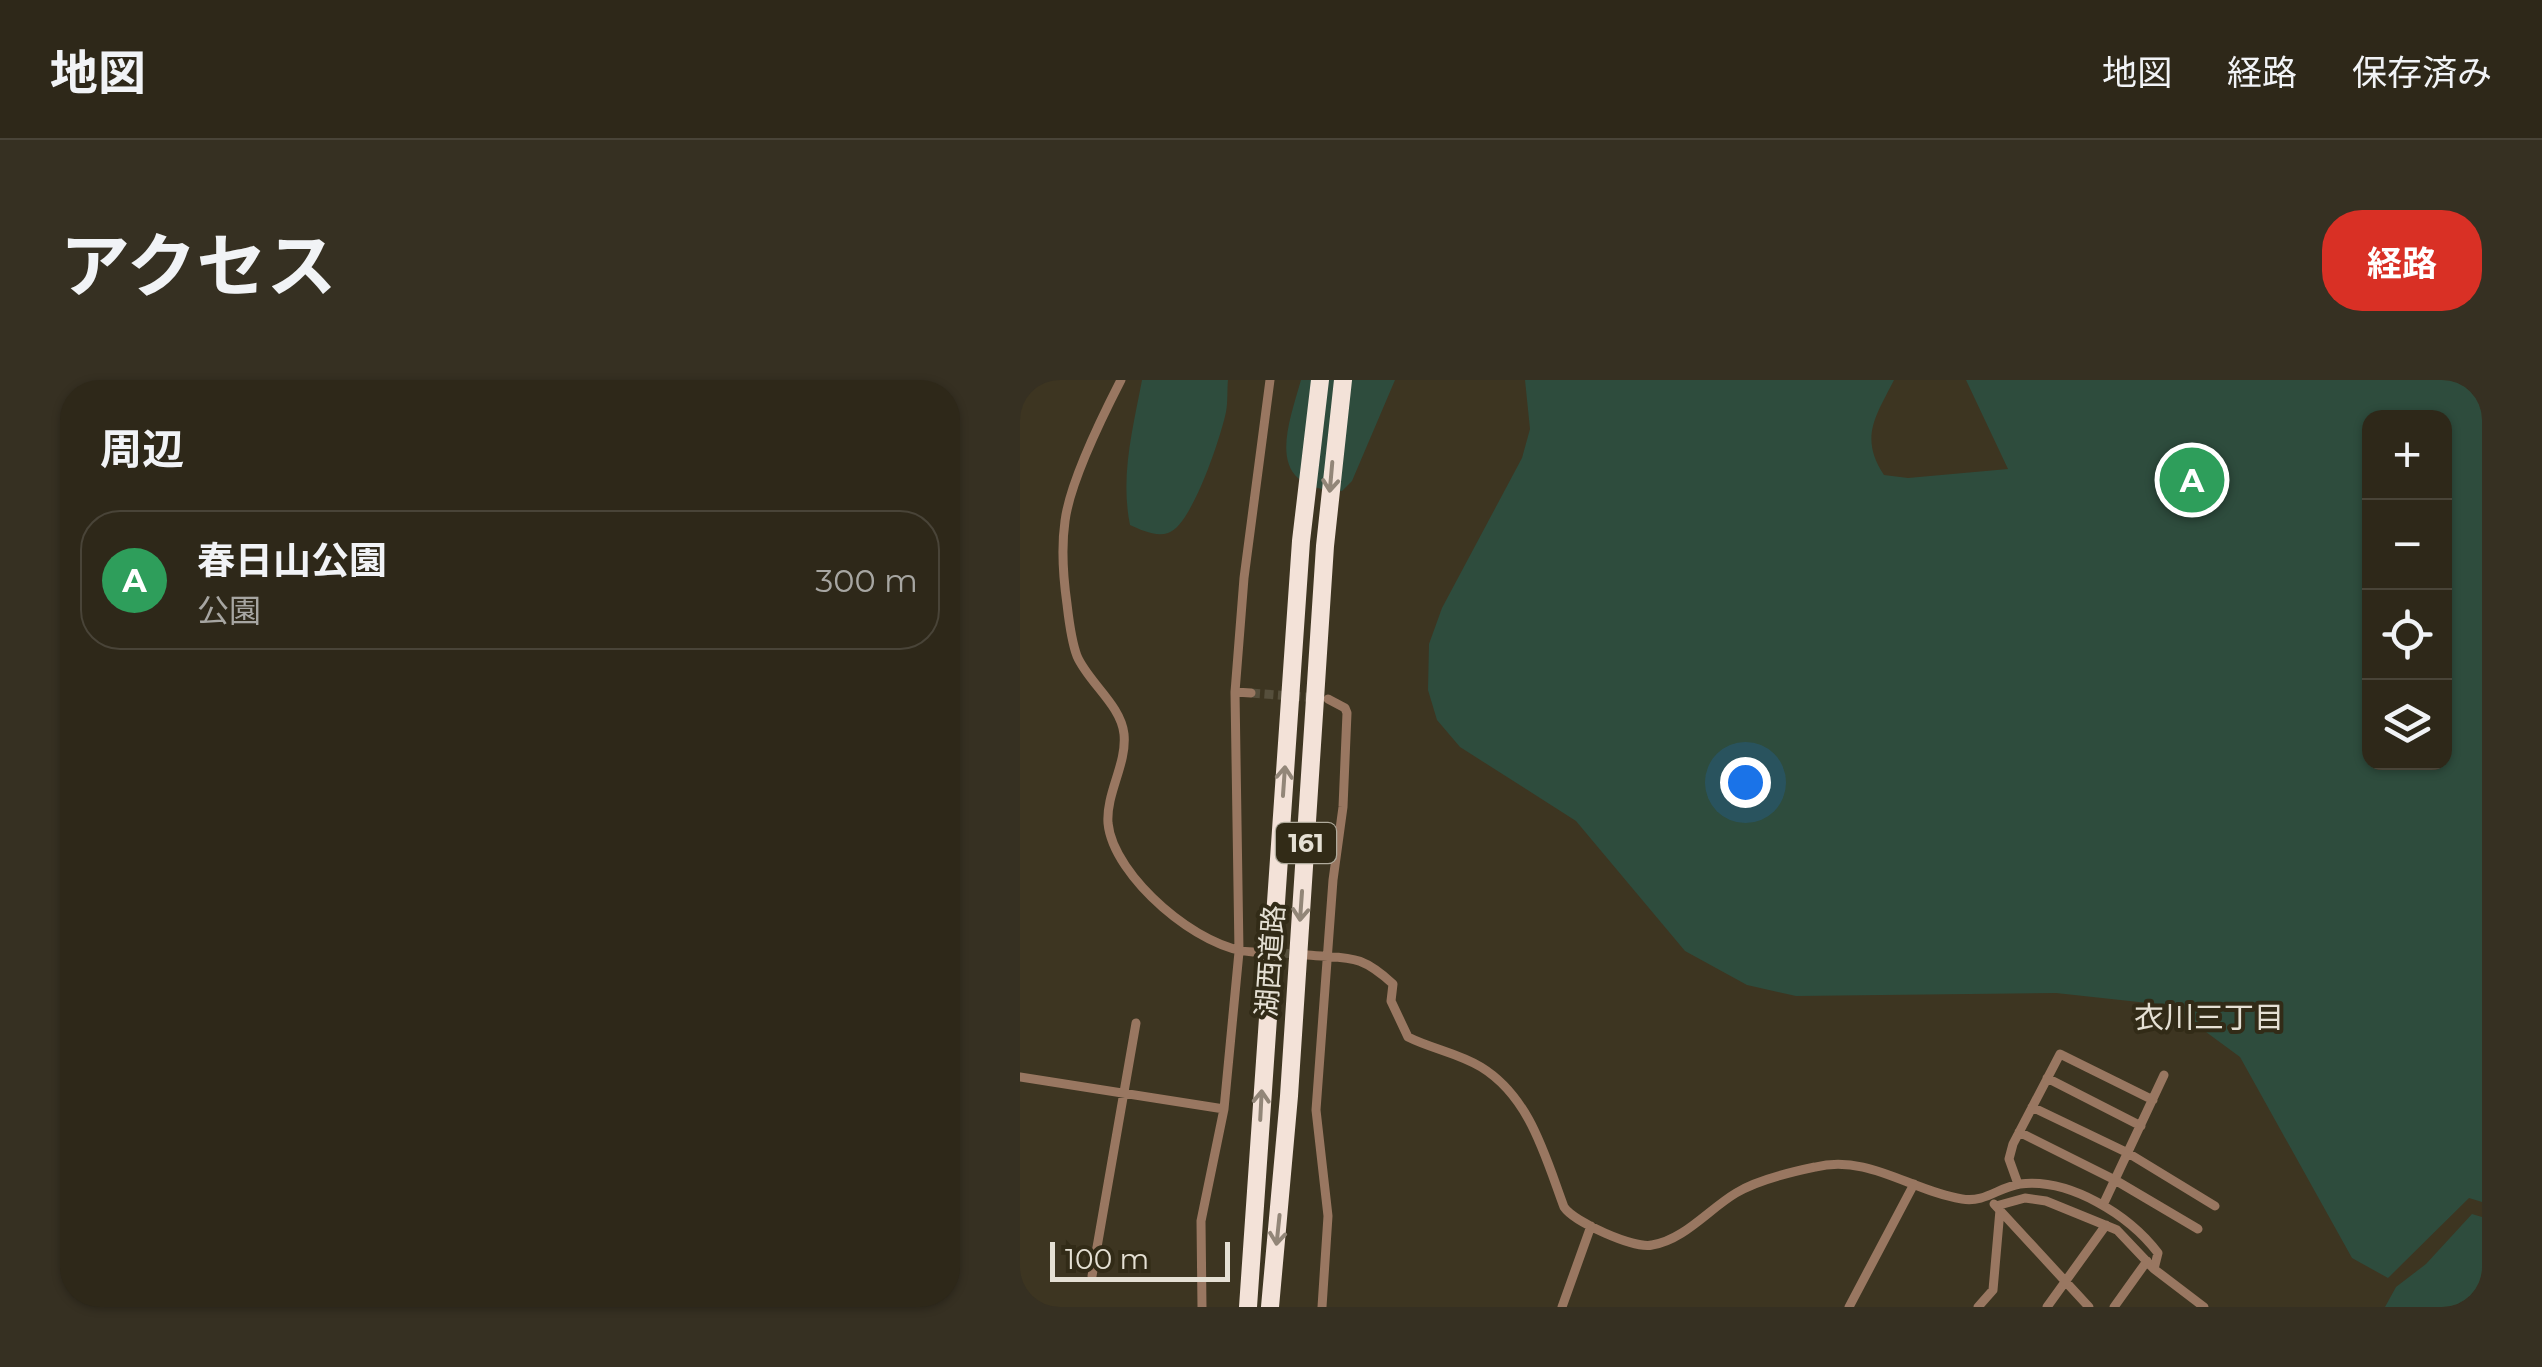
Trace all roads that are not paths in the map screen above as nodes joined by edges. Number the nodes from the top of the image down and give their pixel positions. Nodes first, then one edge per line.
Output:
1 (1120, 380) edge
2 (1270, 380) edge
3 (1320, 380) edge
4 (1343, 380) edge
5 (1235, 692) junction
6 (1252, 692) tunnel mouth
7 (1328, 699) dead end
8 (1238, 952) junction
9 (1253, 952) tunnel mouth
10 (1307, 955) tunnel mouth
11 (1326, 956) junction
12 (1136, 1023) dead end
13 (2164, 1075) dead end
14 (1020, 1077) edge
15 (2047, 1078) junction
16 (1126, 1094) junction
17 (2153, 1100) junction
18 (2032, 1107) junction
19 (1224, 1109) junction
20 (2140, 1126) junction
21 (2019, 1132) junction
22 (2128, 1153) junction
23 (2116, 1180) junction
24 (1914, 1184) junction
25 (2018, 1184) junction
26 (1995, 1205) junction
27 (2104, 1205) junction
28 (2214, 1206) dead end
29 (2106, 1225) junction
30 (1591, 1226) junction
31 (2198, 1229) dead end
32 (2151, 1265) junction
33 (1092, 1276) dead end
34 (2066, 1282) junction
35 (2189, 1296) junction
36 (1202, 1307) edge
37 (1248, 1307) edge
38 (1270, 1307) edge
39 (1322, 1307) edge
40 (1562, 1307) edge
41 (1849, 1307) edge
42 (1978, 1307) edge
43 (2047, 1307) edge
44 (2089, 1307) edge
45 (2114, 1307) edge
46 (2182, 1307) edge
47 (2204, 1307) edge

1 - 8 street
2 - 5 street
37 -> 3 highway, 湖西道路 / 161
4 -> 38 highway, 湖西道路 / 161
5 - 6 street
5 - 8 street
7 - 11 street
8 - 9 street
8 - 19 street
10 - 11 street
11 - 30 street
11 - 39 street
12 - 16 street
13 - 17 street
14 - 16 street
15 - 17 street
15 - 18 street
15 - 20 street
16 - 19 street
16 - 33 street
17 - 20 street
18 - 21 street
18 - 22 street
19 - 36 street
20 - 22 street
21 - 23 street
21 - 25 street
22 - 23 street
22 - 28 street
23 - 27 street
23 - 31 street
24 - 26 street
24 - 30 street
24 - 41 street
25 - 26 street
25 - 27 street
26 - 29 street
26 - 34 street
26 - 42 street
27 - 32 street
29 - 32 street
29 - 34 street
30 - 40 street
32 - 35 street
32 - 45 street
34 - 43 street
34 - 44 street
35 - 46 street
35 - 47 street

